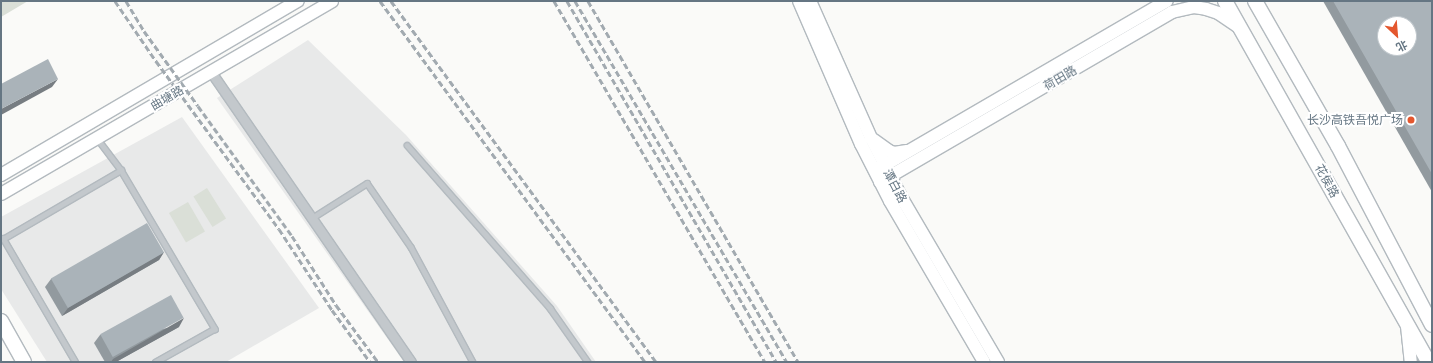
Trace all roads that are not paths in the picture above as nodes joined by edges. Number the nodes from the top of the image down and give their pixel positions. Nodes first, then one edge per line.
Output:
1 (298, 1) edge
2 (332, 1) edge
3 (799, 1) edge
4 (810, 1) edge
5 (1168, 1) edge
6 (1225, 1) edge
7 (1254, 1) edge
8 (1261, 1) edge
9 (1265, 19) junction
10 (1243, 30) junction
11 (211, 72) junction
12 (870, 136) junction
13 (97, 138) junction
14 (407, 145) dead end
15 (914, 149) junction
16 (916, 162) junction
17 (122, 170) junction
18 (882, 174) junction
19 (1, 175) edge
20 (1, 194) edge
21 (905, 204) junction
22 (312, 218) junction
23 (1, 321) edge
24 (1431, 321) edge
25 (1406, 324) junction
26 (24, 362) edge
27 (75, 362) edge
28 (156, 362) edge
29 (411, 362) edge
30 (473, 362) edge
31 (588, 362) edge
32 (984, 362) edge
33 (998, 362) edge
34 (1411, 362) edge
35 (1428, 362) edge

1 - 19 street, 曲塘路
2 - 11 street, 曲塘路
3 - 18 street, 潭白路
4 - 12 street, 潭白路
5 - 15 street, 荷田路
6 - 10 main road, 花侯路
7 - 9 main road
8 - 9 street
9 - 24 main road
10 - 16 street, 荷田路
10 - 25 main road, 花侯路
11 - 13 street, 曲塘路
11 - 22 street
12 - 15 street
12 - 18 street, 潭白路
13 - 17 lane
13 - 20 street, 曲塘路
14 - 31 lane
15 - 18 street, 荷田路
16 - 18 street, 荷田路
16 - 21 street
17 - 27 lane
17 - 28 lane
18 - 21 street, 潭白路
18 - 32 street, 潭白路
21 - 33 street, 潭白路
22 - 29 street
22 - 30 lane
23 - 26 main road
25 - 34 street
25 - 35 main road, 花侯路

